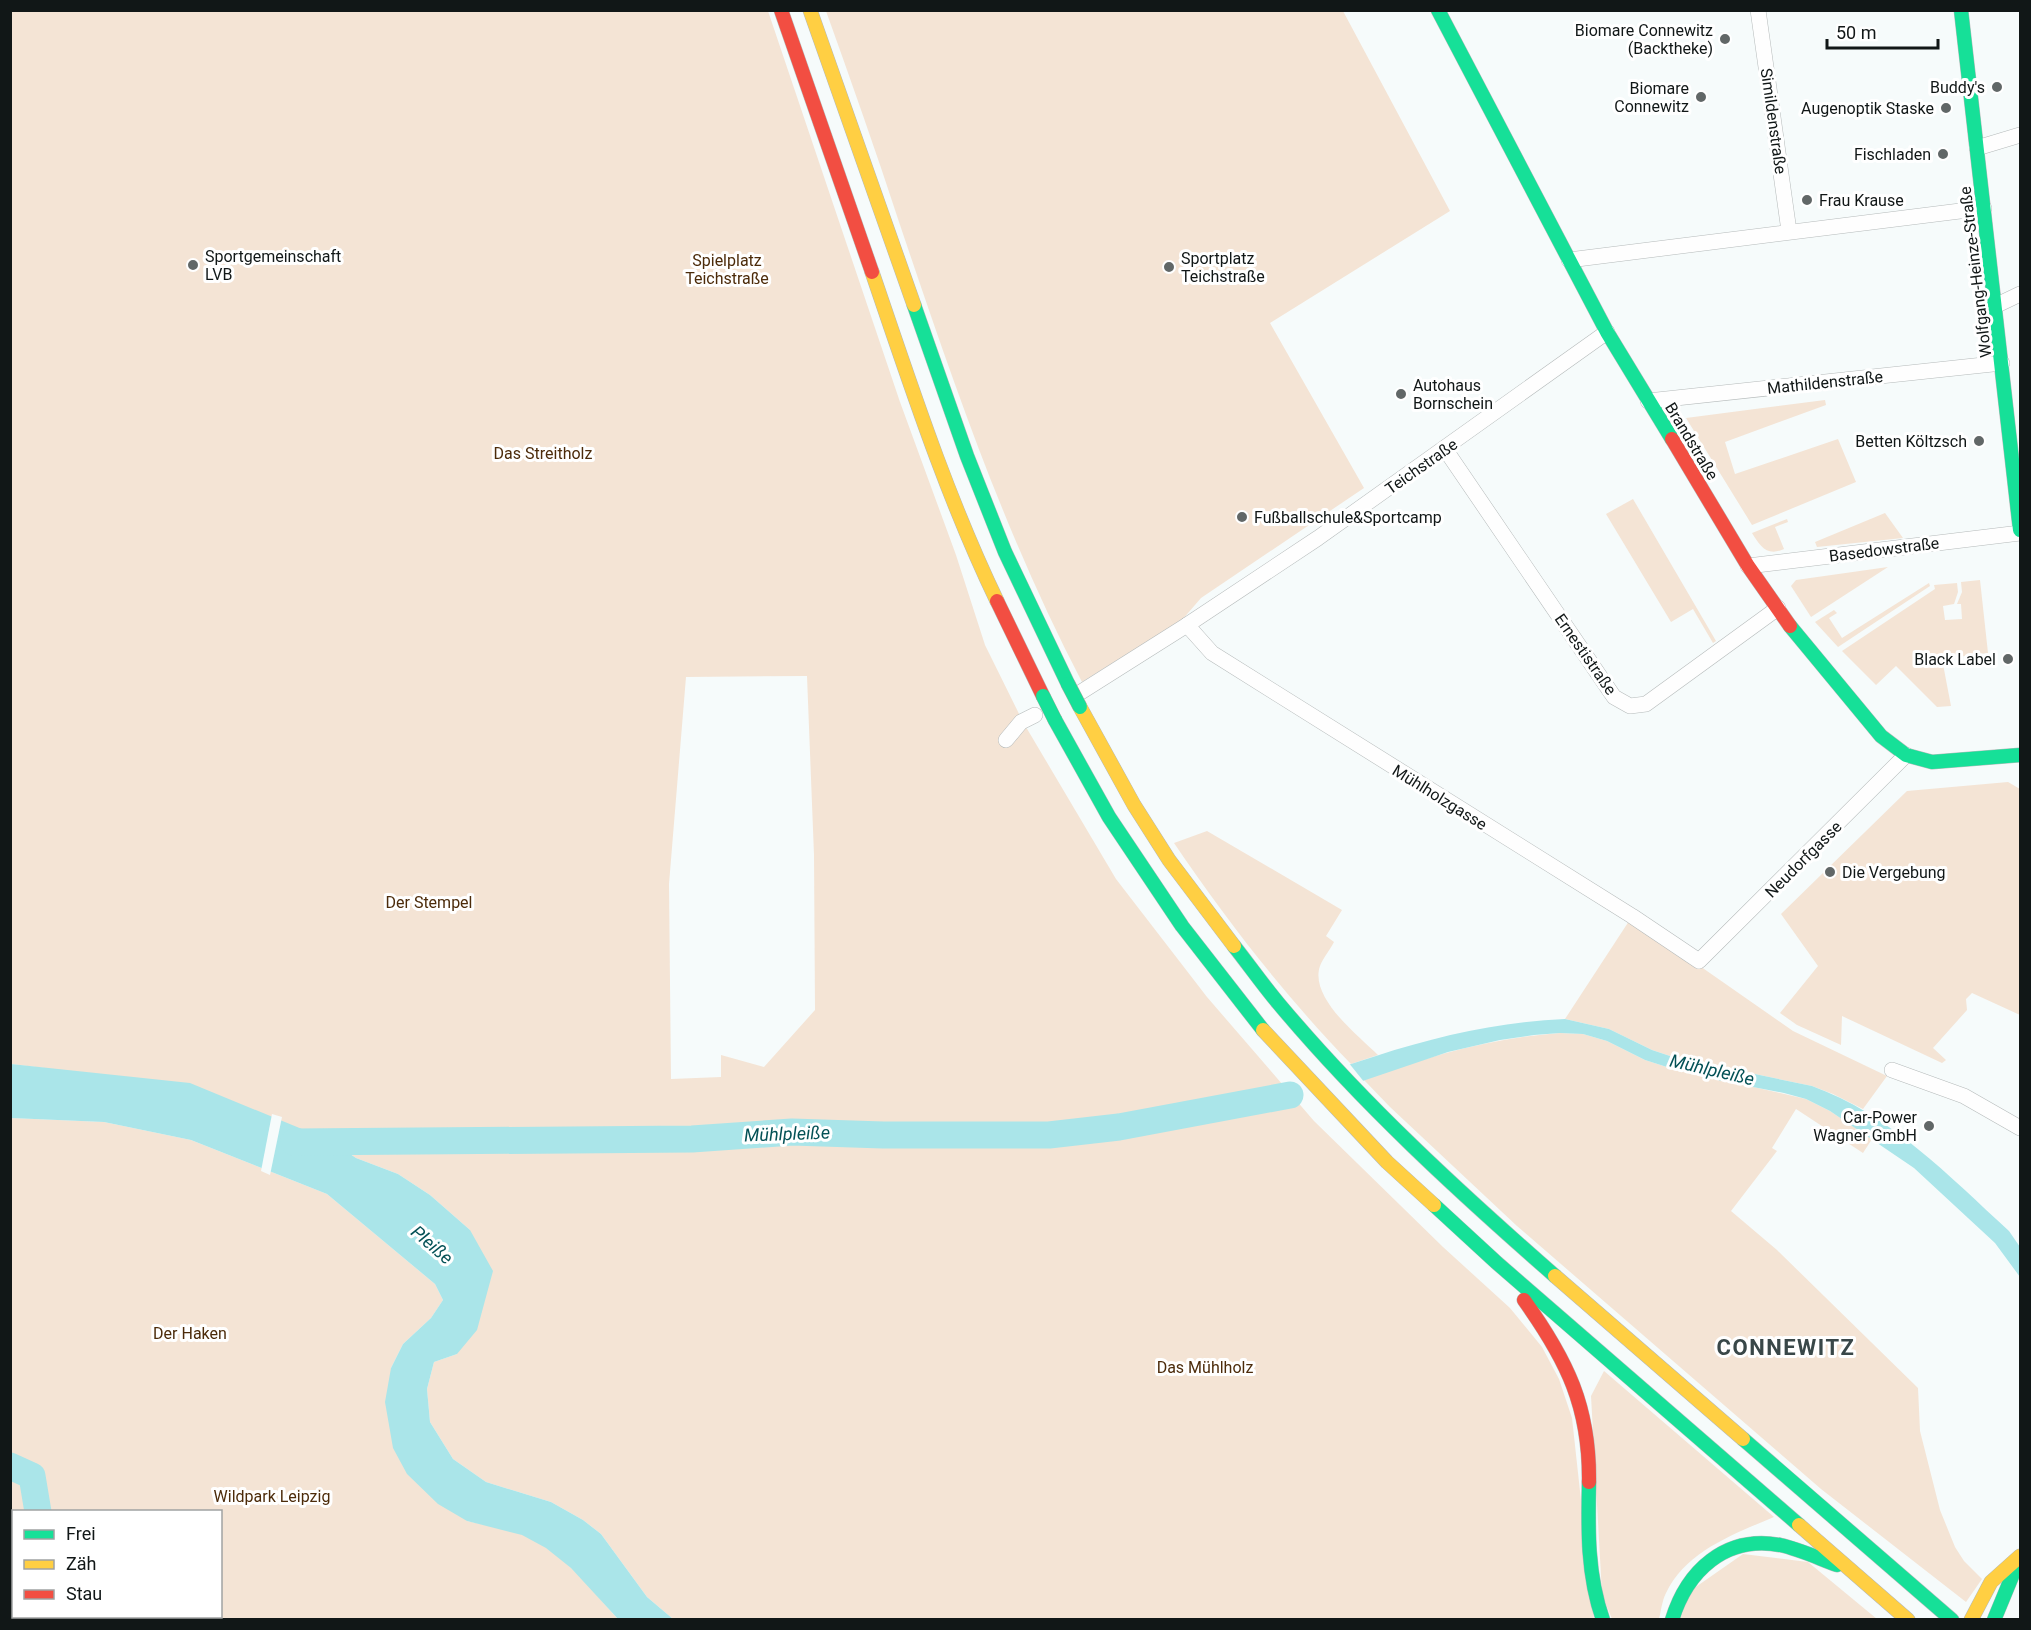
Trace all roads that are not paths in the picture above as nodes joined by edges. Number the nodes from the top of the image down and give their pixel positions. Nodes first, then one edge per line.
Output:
1 (781, 10) edge
2 (810, 10) edge
3 (1438, 10) edge
4 (1758, 10) edge
5 (1961, 10) edge
6 (2020, 135) edge
7 (1977, 148) junction
8 (1984, 208) junction
9 (1789, 231) junction
10 (1569, 260) junction
11 (2020, 294) edge
12 (1995, 306) junction
13 (1607, 332) junction
14 (2002, 363) junction
15 (1648, 402) junction
16 (1445, 449) junction
17 (2020, 531) edge
18 (1748, 566) junction
19 (1778, 608) junction
20 (1187, 626) junction
21 (1076, 694) junction
22 (1035, 715) dead end
23 (1006, 741) dead end
24 (1906, 755) junction
25 (2020, 755) edge
26 (1699, 961) joint
27 (1892, 1070) dead end
28 (2020, 1128) edge
29 (1497, 1263) junction
30 (2020, 1556) edge
31 (1852, 1571) junction
32 (1603, 1620) edge
33 (1672, 1620) edge
34 (1908, 1620) edge
35 (1952, 1620) edge
36 (1971, 1620) edge
37 (1994, 1620) edge

1 - 29 main road, bridge
2 - 21 main road
3 - 10 main road, Brandstraße
4 - 9 street, Simildenstraße
5 - 7 main road, Wolfgang-Heinze-Straße
6 - 7 street
7 - 8 main road, Wolfgang-Heinze-Straße
8 - 9 street
8 - 12 main road, Wolfgang-Heinze-Straße
9 - 10 street
10 - 13 main road, Brandstraße
11 - 12 street
12 - 14 main road, Wolfgang-Heinze-Straße
13 - 15 main road, Brandstraße
13 - 16 street, Teichstraße
14 - 15 street, Mathildenstraße
14 - 17 main road, Wolfgang-Heinze-Straße
15 - 18 main road, Brandstraße
16 - 19 street, Ernestistraße
16 - 20 street, Teichstraße
17 - 18 street, Basedowstraße
18 - 19 main road, Brandstraße
19 - 24 main road, Brandstraße
20 - 21 street, Teichstraße
20 - 26 street, Mühlholzgasse
21 - 35 main road
22 - 23 street
24 - 25 main road, Brandstraße
24 - 26 street, Neudorfgasse
27 - 28 street
29 - 31 main road
29 - 32 main road
30 - 36 main road
30 - 37 main road
31 - 33 main road
31 - 34 main road

